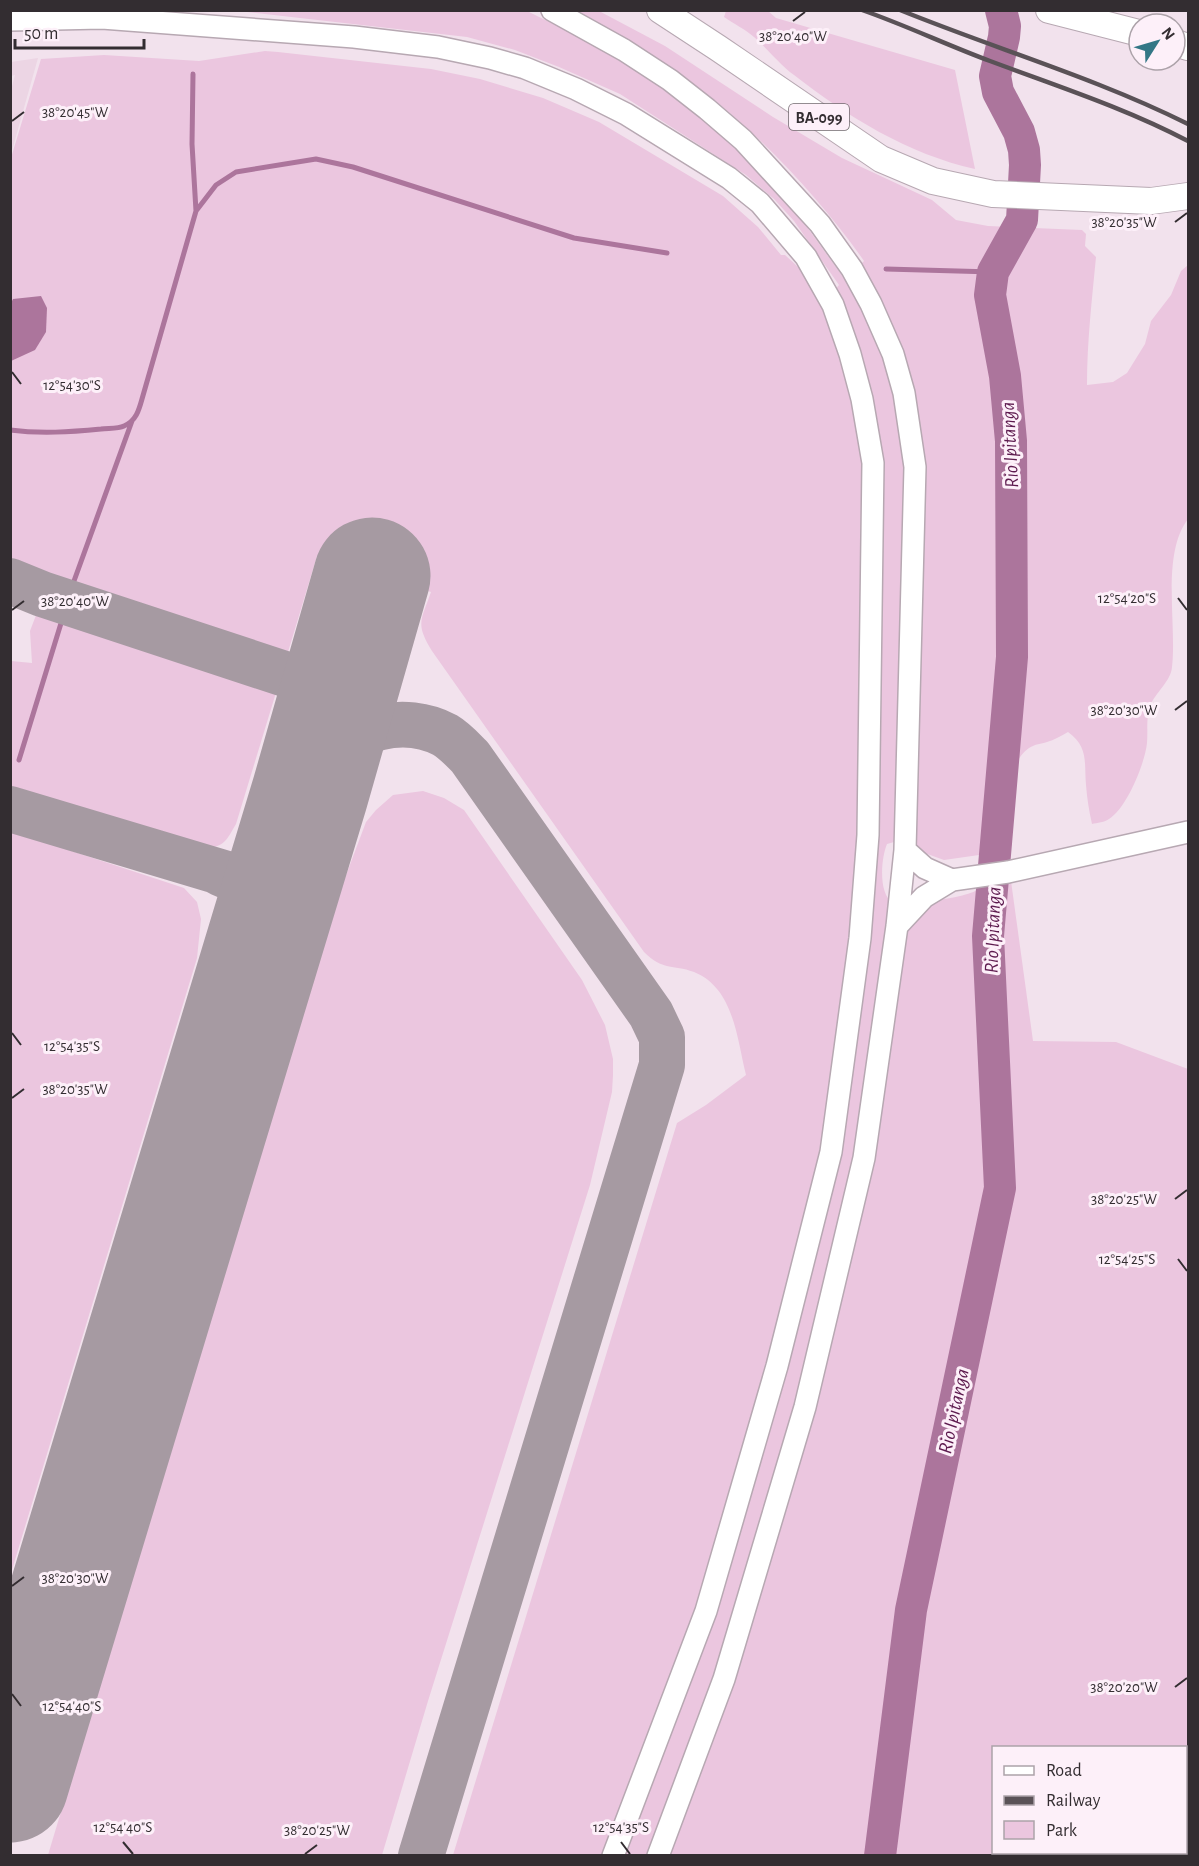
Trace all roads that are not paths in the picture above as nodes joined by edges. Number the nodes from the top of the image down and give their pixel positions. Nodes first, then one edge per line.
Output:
1 (213, 10) edge
2 (552, 10) edge
3 (660, 10) edge
4 (1049, 10) edge
5 (10, 20) edge
6 (1127, 30) edge
7 (273, 31) junction
8 (1188, 196) edge
9 (1188, 832) edge
10 (905, 850) junction
11 (957, 878) junction
12 (897, 926) junction
13 (613, 1856) edge
14 (658, 1856) edge

1 - 7 main road
2 - 10 main road
3 - 8 highway, BA-099
4 - 6 highway
5 - 7 main road
7 - 13 main road
9 - 11 main road
10 - 11 main road
10 - 12 main road
11 - 12 main road
12 - 14 main road

